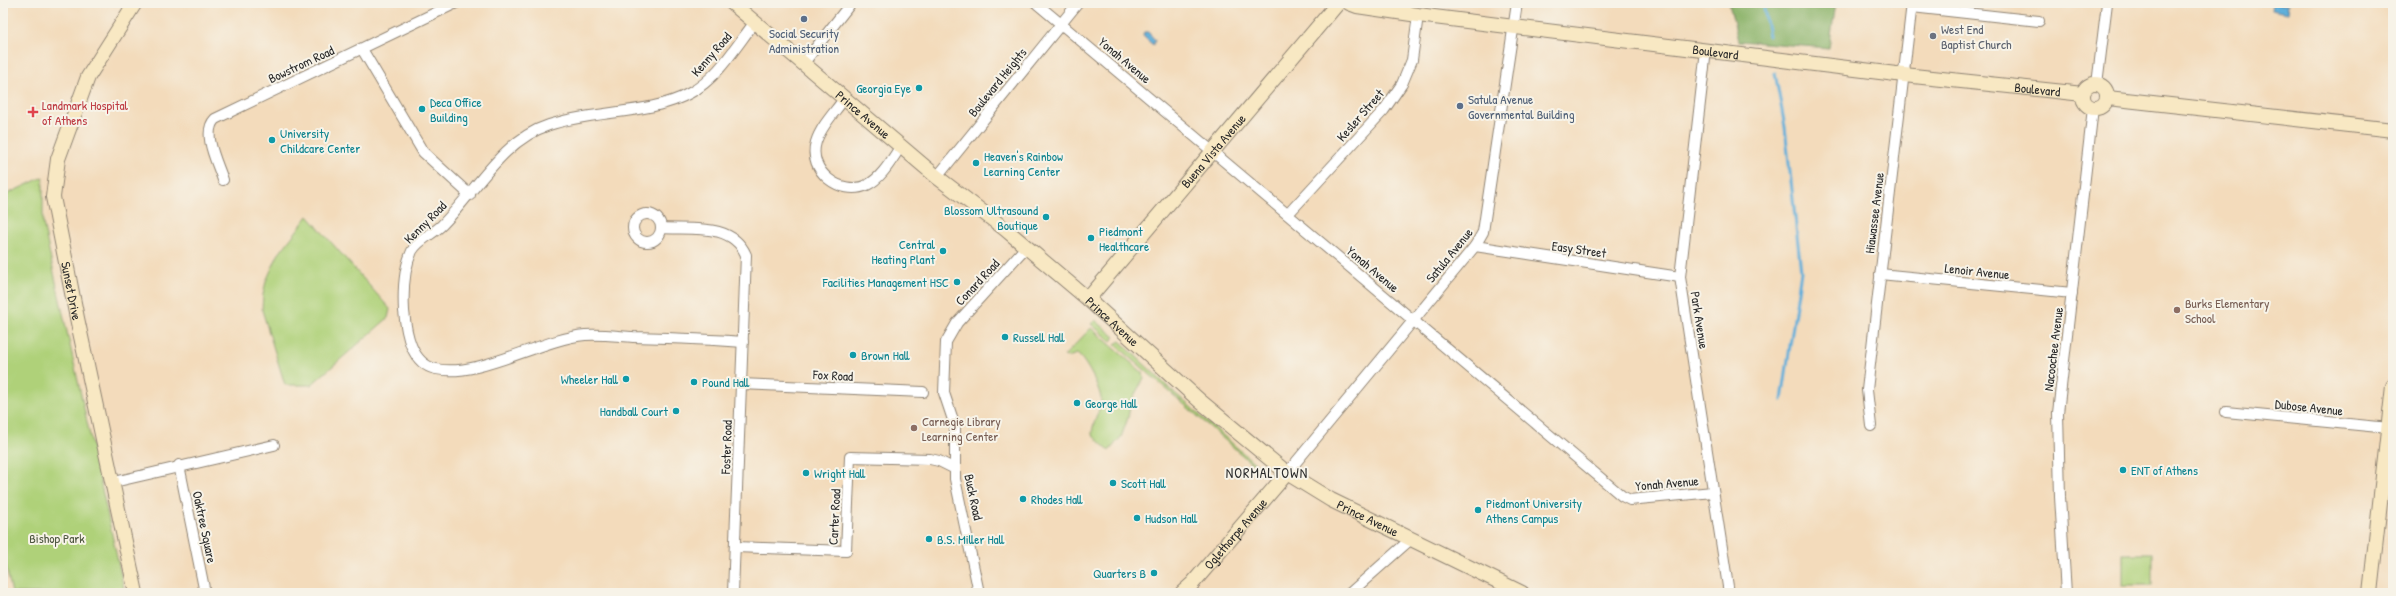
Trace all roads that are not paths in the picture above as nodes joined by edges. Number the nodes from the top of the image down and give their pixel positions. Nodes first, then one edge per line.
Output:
1 (135, 3) edge
2 (456, 3) edge
3 (732, 3) edge
4 (851, 3) edge
5 (1036, 3) edge
6 (1078, 3) edge
7 (1338, 3) edge
8 (1349, 3) edge
9 (1516, 3) edge
10 (2106, 3) edge
11 (1912, 5) edge
12 (1418, 15) junction
13 (2039, 21) dead end
14 (755, 22) junction
15 (1060, 23) junction
16 (1514, 26) junction
17 (362, 50) junction
18 (1706, 50) junction
19 (803, 64) junction
20 (1904, 75) junction
21 (2096, 84) junction
22 (2083, 94) junction
23 (2108, 98) junction
24 (844, 99) junction
25 (2093, 108) junction
26 (2393, 130) edge
27 (901, 146) junction
28 (1213, 151) junction
29 (937, 177) junction
30 (223, 180) dead end
31 (470, 195) junction
32 (1288, 214) junction
33 (661, 228) dead end
34 (1475, 246) junction
35 (1026, 247) junction
36 (1880, 274) junction
37 (1680, 277) junction
38 (2072, 293) junction
39 (1088, 299) junction
40 (1413, 319) junction
41 (948, 336) joint
42 (743, 342) junction
43 (741, 384) junction
44 (2393, 386) edge
45 (923, 392) dead end
46 (2226, 412) dead end
47 (1871, 426) dead end
48 (2389, 428) junction
49 (274, 444) dead end
50 (2389, 463) edge
51 (179, 466) junction
52 (955, 469) junction
53 (1287, 473) junction
54 (114, 482) junction
55 (1712, 492) junction
56 (1411, 539) junction
57 (735, 547) junction
58 (136, 593) edge
59 (205, 593) edge
60 (733, 593) edge
61 (979, 593) edge
62 (1182, 593) edge
63 (1350, 593) edge
64 (1522, 593) edge
65 (1729, 593) edge
66 (2066, 593) edge
67 (2370, 593) edge

1 - 54 street, Sunset Drive
2 - 17 street, Bowstrom Road
3 - 14 street, Prince Avenue
4 - 19 street
5 - 15 street, Yonah Avenue
6 - 15 street, Boulevard Heights
7 - 28 street, Buena Vista Avenue
8 - 12 street, Boulevard
9 - 16 street, Satula Avenue
10 - 21 street
11 - 13 street
11 - 20 street, Hiawassee Avenue
12 - 16 street, Boulevard
12 - 32 street, Kesler Street
14 - 19 street, Prince Avenue
14 - 31 street, Kenny Road
15 - 28 street, Yonah Avenue
15 - 29 street, Boulevard Heights
16 - 18 street, Boulevard
16 - 34 street, Satula Avenue
17 - 30 street, Bowstrom Road
17 - 31 street
18 - 20 street, Boulevard
18 - 37 street, Park Avenue
19 - 24 street, Prince Avenue
20 - 22 street, Boulevard
20 - 36 street, Hiawassee Avenue
21 - 22 street
21 - 23 street
22 - 25 street
23 - 25 street
23 - 26 street
24 - 27 street, Prince Avenue
24 - 27 street
25 - 38 street, Nacoochee Avenue
27 - 29 street, Prince Avenue
28 - 32 street, Yonah Avenue
28 - 39 street, Buena Vista Avenue
29 - 35 street, Prince Avenue
31 - 42 street, Kenny Road
32 - 40 street, Yonah Avenue
33 - 42 street, Foster Road
34 - 37 street, Easy Street
34 - 40 street, Satula Avenue
35 - 39 street, Prince Avenue
35 - 41 street, Conard Road
36 - 38 street, Lenoir Avenue
36 - 47 street, Hiawassee Avenue
37 - 55 street, Park Avenue
38 - 66 street, Nacoochee Avenue
39 - 53 street, Prince Avenue
40 - 53 street, Satula Avenue
40 - 55 street, Yonah Avenue
41 - 52 street, Buck Road
42 - 43 street, Foster Road
43 - 45 street, Fox Road
43 - 57 street, Foster Road
44 - 48 street
46 - 48 street, Dubose Avenue
48 - 50 street
49 - 51 street
50 - 67 street
51 - 54 street
51 - 59 street, Oaktree Square
52 - 57 street, Carter Road
52 - 61 street, Buck Road
53 - 56 street, Prince Avenue
53 - 62 street, Oglethorpe Avenue
54 - 58 street, Sunset Drive
55 - 65 street, Park Avenue
56 - 63 street
56 - 64 street, Prince Avenue
57 - 60 street, Foster Road

